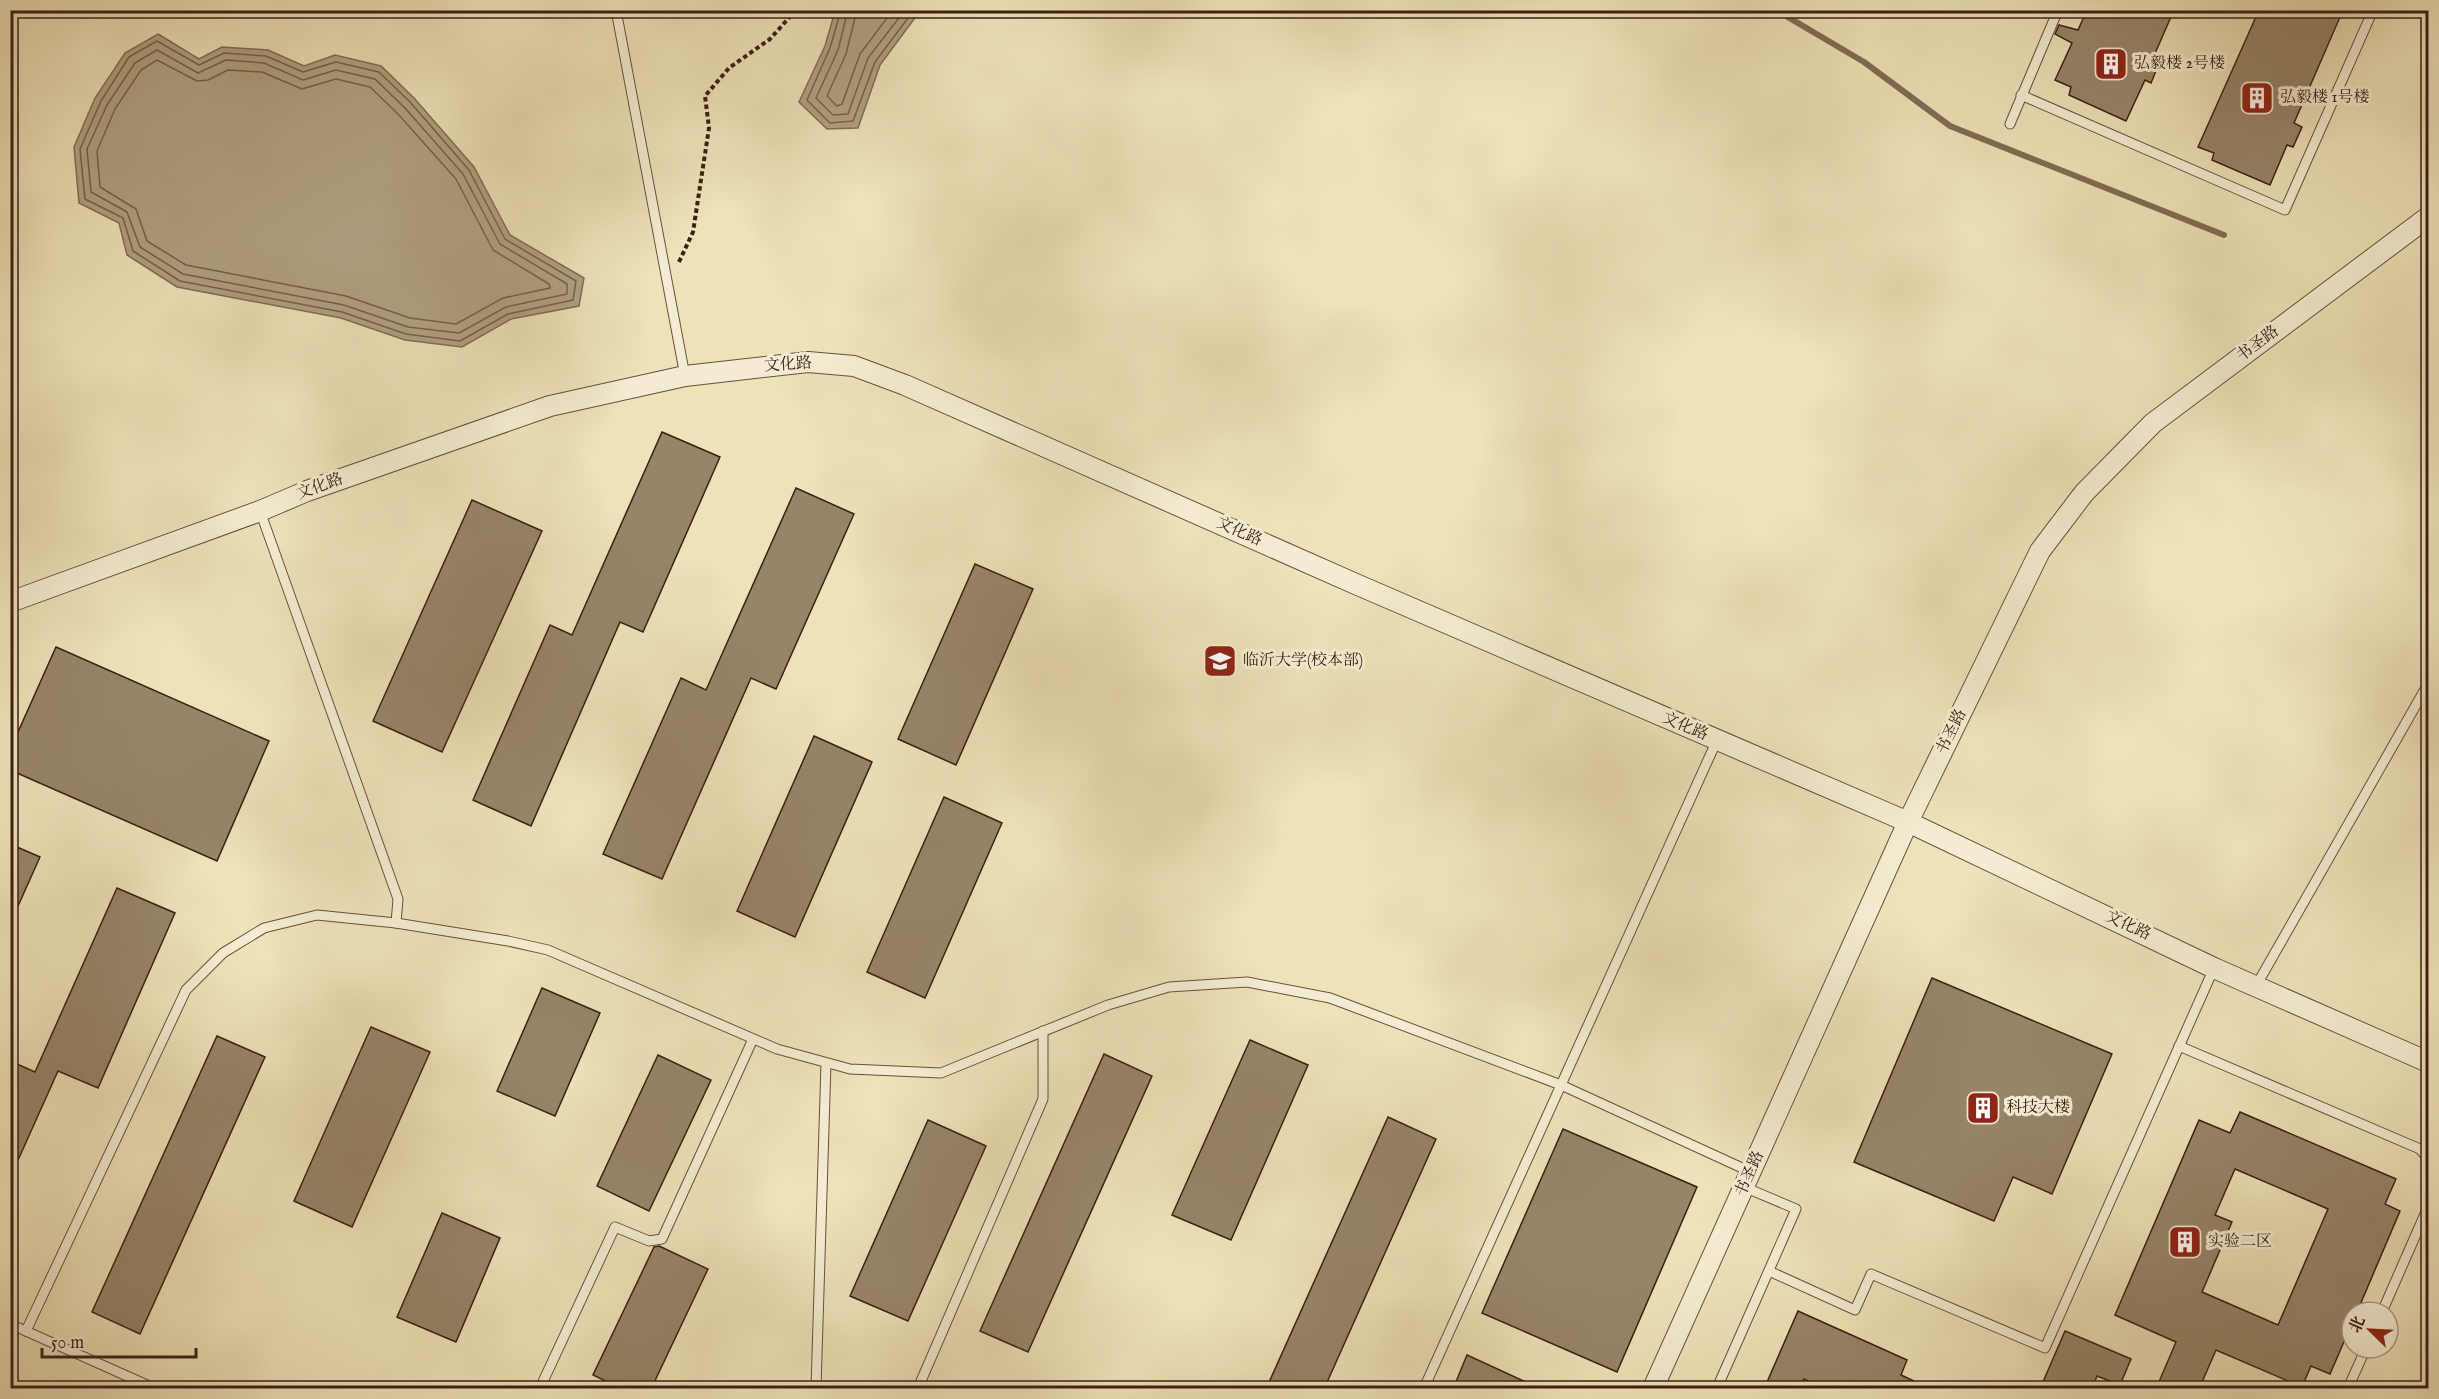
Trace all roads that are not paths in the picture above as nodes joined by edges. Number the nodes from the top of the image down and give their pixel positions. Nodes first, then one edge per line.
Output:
1 (616, 10) edge
2 (2058, 10) edge
3 (2373, 10) edge
4 (2021, 95) junction
5 (2010, 124) dead end
6 (2428, 217) edge
7 (685, 376) junction
8 (260, 511) junction
9 (10, 602) edge
10 (2428, 684) edge
11 (1717, 741) junction
12 (1908, 822) junction
13 (396, 923) junction
14 (2214, 968) junction
15 (2256, 986) junction
16 (1043, 1031) junction
17 (753, 1039) junction
18 (2179, 1046) junction
19 (2428, 1062) edge
20 (826, 1063) junction
21 (1561, 1085) junction
22 (2428, 1159) edge
23 (1747, 1180) junction
24 (2428, 1207) edge
25 (1769, 1271) junction
26 (2387, 1300) edge
27 (10, 1324) edge
28 (26, 1331) junction
29 (2361, 1360) edge
30 (1655, 1384) dead end
31 (916, 1388) edge
32 (154, 1389) edge
33 (540, 1389) edge
34 (816, 1389) edge
35 (936, 1389) edge
36 (1424, 1389) edge
37 (1717, 1389) edge
38 (2348, 1389) edge

1 - 7 lane
2 - 4 lane
3 - 4 lane
4 - 5 lane
6 - 12 street, 书圣路
7 - 8 street, 文化路
7 - 11 street, 文化路
8 - 9 street, 文化路
8 - 13 lane
10 - 15 lane
11 - 12 street, 文化路
11 - 21 lane
12 - 14 street, 文化路
12 - 23 street, 书圣路
13 - 17 lane
13 - 28 lane
14 - 15 street, 文化路
14 - 18 lane
15 - 19 street, 文化路
16 - 20 lane
16 - 21 lane
16 - 31 lane
17 - 20 lane
17 - 33 lane
18 - 22 lane
18 - 25 lane
20 - 34 lane
21 - 23 lane
21 - 36 lane
23 - 25 lane
23 - 30 street, 书圣路
24 - 26 lane
25 - 37 lane
27 - 28 lane
28 - 32 lane
29 - 38 lane
31 - 35 lane

